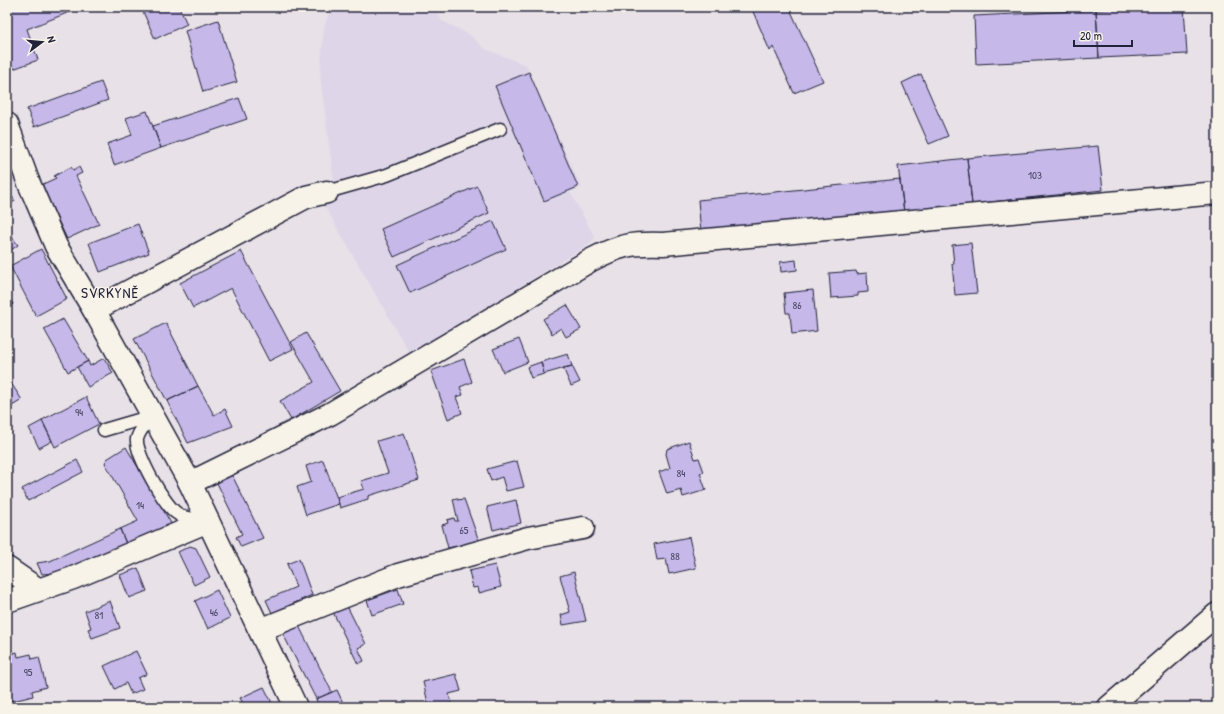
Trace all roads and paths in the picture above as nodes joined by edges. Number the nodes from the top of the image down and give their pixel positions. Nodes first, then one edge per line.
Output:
1 (7, 124) edge
2 (500, 129) dead end
3 (327, 192) joint
4 (1217, 193) edge
5 (94, 310) junction
6 (152, 416) junction
7 (104, 430) dead end
8 (190, 483) junction
9 (208, 521) junction
10 (582, 528) dead end
11 (7, 568) edge
12 (39, 590) junction
13 (7, 601) edge
14 (1217, 614) edge
15 (260, 630) junction
16 (296, 707) edge
17 (1109, 707) edge

1 - 5 street
2 - 3 lane
3 - 5 street
4 - 8 street
5 - 6 street
6 - 7 lane
6 - 8 street
6 - 9 lane
8 - 9 street
9 - 12 street
9 - 15 street
10 - 15 street
11 - 12 street
12 - 13 street
14 - 17 street
15 - 16 street

